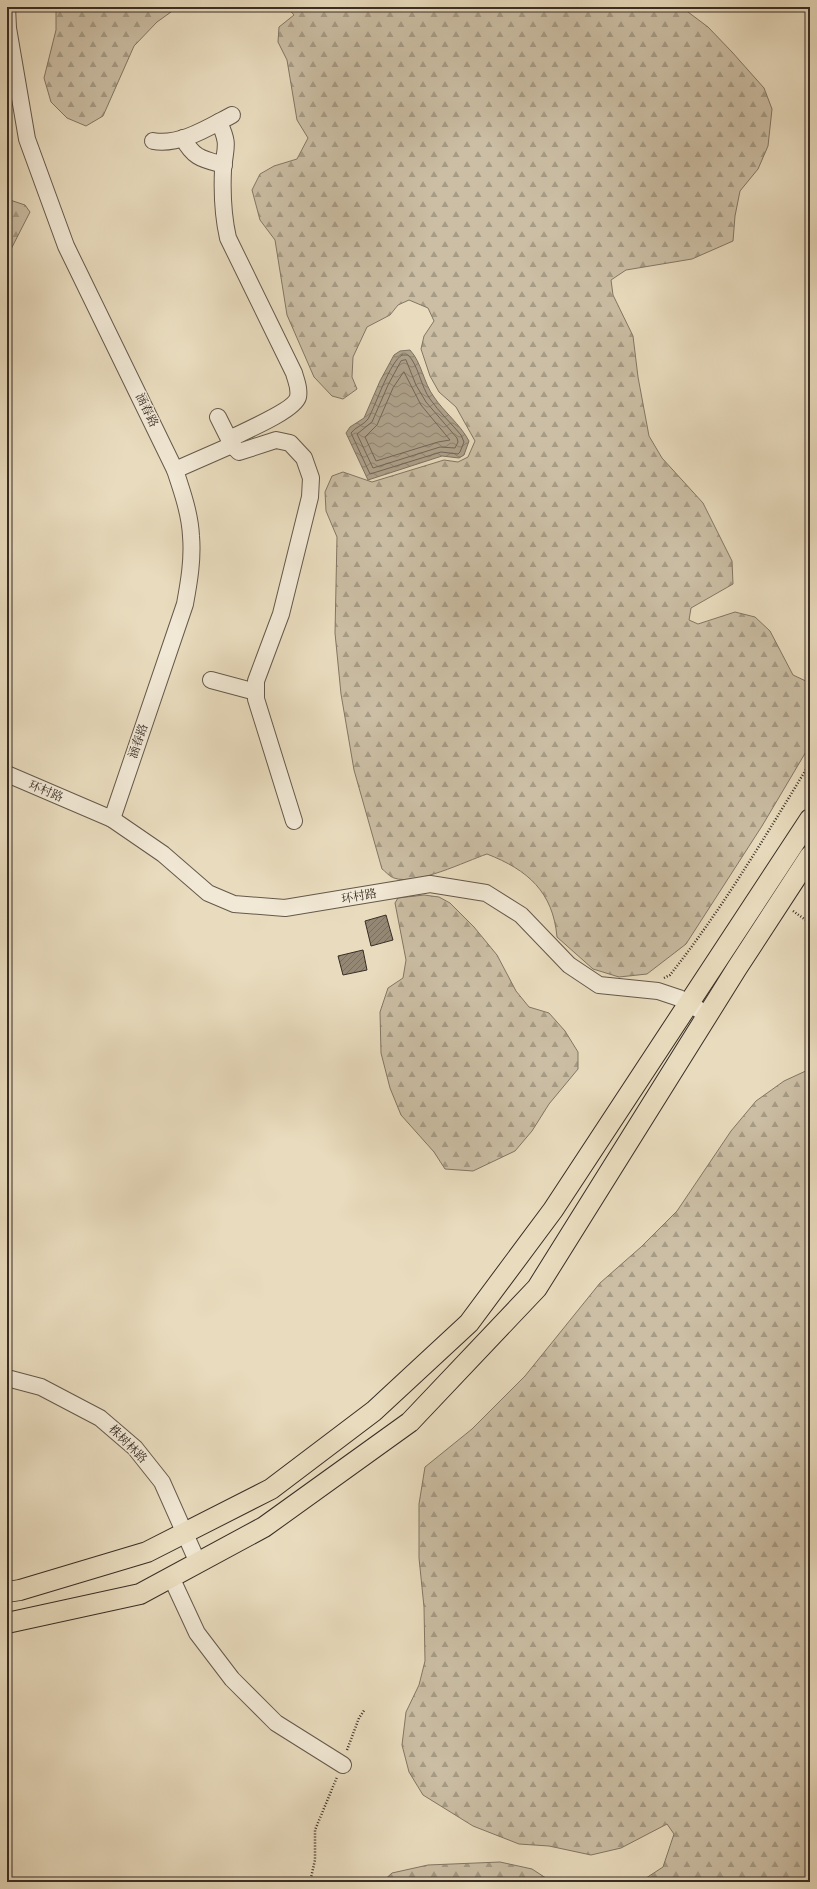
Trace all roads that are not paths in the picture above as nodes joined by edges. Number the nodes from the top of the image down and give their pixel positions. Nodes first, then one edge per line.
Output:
1 (7, 7) edge
2 (182, 138) junction
3 (153, 141) dead end
4 (224, 165) junction
5 (218, 417) dead end
6 (231, 442) junction
7 (175, 470) junction
8 (211, 680) dead end
9 (256, 692) junction
10 (7, 774) edge
11 (112, 819) junction
12 (810, 819) edge
13 (294, 821) dead end
14 (810, 856) edge
15 (689, 1003) junction
16 (708, 1015) junction
17 (7, 1378) edge
18 (184, 1533) junction
19 (198, 1563) junction
20 (171, 1577) junction
21 (7, 1592) edge
22 (7, 1623) edge
23 (342, 1765) road end

1 - 7 street, 涵春路
2 - 3 street
2 - 4 street
2 - 4 street
4 - 6 street
5 - 6 street
6 - 7 street
6 - 9 street
7 - 11 street, 涵春路
8 - 9 street
9 - 13 street
10 - 11 street, 环村路
11 - 15 street, 环村路
12 - 15 main road
14 - 16 main road
15 - 16 street, 环村路
15 - 18 main road
16 - 19 main road
17 - 18 street, 株树林路
18 - 19 street, 株树林路
18 - 21 main road
19 - 20 main road
20 - 22 main road
20 - 23 street

